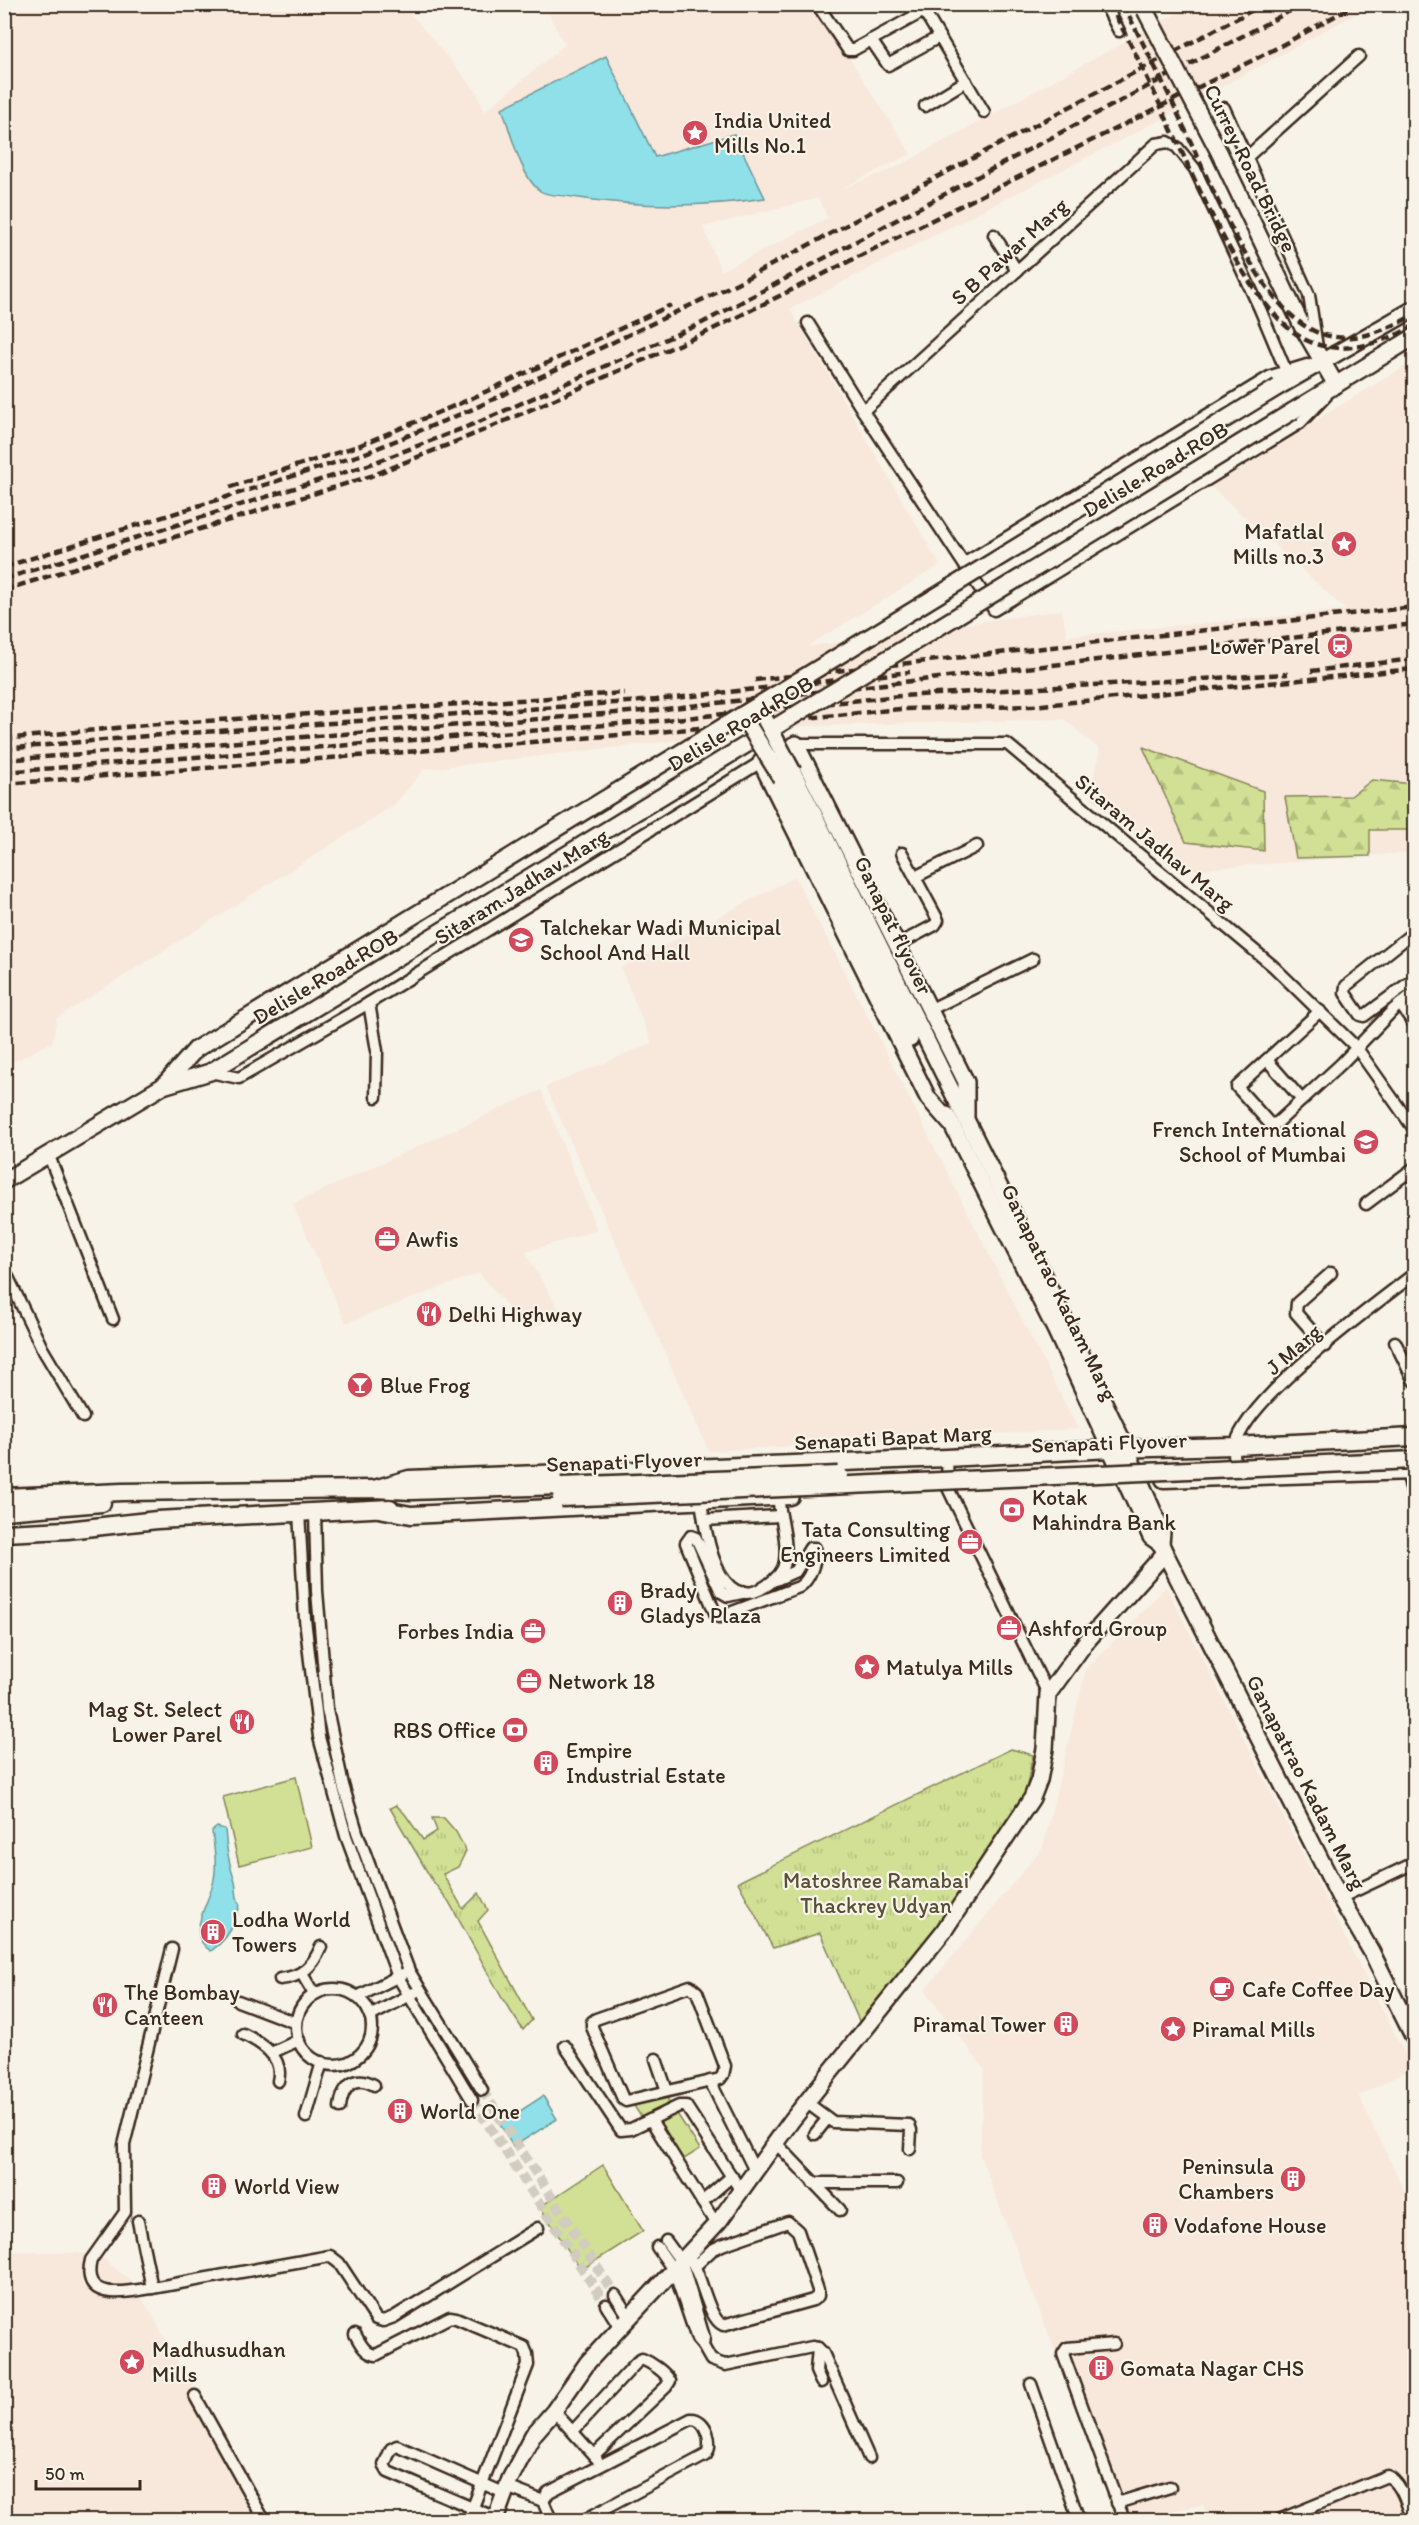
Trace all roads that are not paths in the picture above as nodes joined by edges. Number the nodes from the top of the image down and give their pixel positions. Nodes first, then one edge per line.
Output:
1 (817, 4) edge
2 (1105, 4) edge
3 (1142, 4) edge
4 (922, 8) edge
5 (1119, 31) dead end
6 (939, 37) junction
7 (871, 40) junction
8 (1359, 56) dead end
9 (966, 81) junction
10 (925, 106) dead end
11 (1224, 108) dead end
12 (984, 112) dead end
13 (1247, 157) junction
14 (994, 235) dead end
15 (1017, 271) junction
16 (1414, 309) edge
17 (808, 323) dead end
18 (1414, 337) edge
19 (1320, 357) junction
20 (1286, 371) junction
21 (1336, 385) junction
22 (863, 411) junction
23 (965, 563) junction
24 (758, 706) junction
25 (742, 715) junction
26 (772, 729) junction
27 (757, 739) junction
28 (796, 744) junction
29 (761, 762) junction
30 (787, 775) junction
31 (977, 846) dead end
32 (902, 853) dead end
33 (915, 878) junction
34 (1414, 932) edge
35 (897, 945) junction
36 (1033, 959) dead end
37 (1414, 979) edge
38 (1414, 993) edge
39 (369, 1003) junction
40 (1393, 1005) junction
41 (930, 1010) junction
42 (1320, 1011) junction
43 (1414, 1022) edge
44 (1356, 1047) junction
45 (196, 1049) junction
46 (1267, 1060) junction
47 (210, 1072) junction
48 (163, 1086) junction
49 (376, 1097) dead end
50 (1302, 1100) junction
51 (949, 1101) junction
52 (950, 1123) junction
53 (965, 1129) junction
54 (1414, 1129) edge
55 (49, 1156) junction
56 (1414, 1168) edge
57 (4, 1181) edge
58 (1366, 1204) dead end
59 (4, 1269) edge
60 (1330, 1273) dead end
61 (1414, 1274) edge
62 (113, 1319) dead end
63 (1395, 1342) dead end
64 (1324, 1346) junction
65 (1414, 1381) edge
66 (83, 1417) dead end
67 (1414, 1437) edge
68 (1235, 1446) junction
69 (1118, 1448) junction
70 (1414, 1450) edge
71 (947, 1458) junction
72 (1412, 1468) edge
73 (1235, 1477) junction
74 (1131, 1480) junction
75 (948, 1488) junction
76 (374, 1489) junction
77 (122, 1492) junction
78 (561, 1492) junction
79 (778, 1496) junction
80 (4, 1497) edge
81 (1414, 1500) edge
82 (701, 1501) junction
83 (106, 1508) junction
84 (379, 1509) junction
85 (4, 1511) edge
86 (307, 1512) junction
87 (780, 1516) junction
88 (157, 1520) junction
89 (704, 1520) junction
90 (4, 1524) edge
91 (4, 1533) edge
92 (1163, 1549) junction
93 (300, 1554) junction
94 (315, 1554) junction
95 (776, 1580) junction
96 (746, 1592) junction
97 (1048, 1694) junction
98 (327, 1709) junction
99 (316, 1711) junction
100 (1414, 1863) edge
101 (1340, 1898) junction
102 (321, 1947) dead end
103 (172, 1949) dead end
104 (409, 1971) junction
105 (302, 1974) junction
106 (398, 1977) junction
107 (280, 1979) dead end
108 (420, 1990) junction
109 (314, 1994) junction
110 (408, 1996) junction
111 (357, 1997) junction
112 (238, 2001) dead end
113 (370, 2016) junction
114 (296, 2023) junction
115 (243, 2034) dead end
116 (1414, 2038) edge
117 (299, 2040) junction
118 (565, 2046) dead end
119 (272, 2053) junction
120 (656, 2059) dead end
121 (321, 2062) junction
122 (344, 2063) junction
123 (278, 2081) dead end
124 (710, 2081) junction
125 (352, 2083) junction
126 (374, 2085) dead end
127 (482, 2090) tunnel mouth
128 (668, 2091) junction
129 (472, 2100) tunnel mouth
130 (806, 2102) junction
131 (340, 2107) dead end
132 (306, 2117) dead end
133 (827, 2119) junction
134 (651, 2120) junction
135 (815, 2134) dead end
136 (776, 2144) junction
137 (910, 2149) dead end
138 (755, 2171) junction
139 (732, 2176) junction
140 (813, 2182) junction
141 (897, 2183) dead end
142 (741, 2191) junction
143 (702, 2202) junction
144 (840, 2210) dead end
145 (138, 2221) dead end
146 (538, 2228) dead end
147 (713, 2228) junction
148 (662, 2244) dead end
149 (722, 2245) junction
150 (685, 2264) junction
151 (152, 2288) junction
152 (615, 2295) tunnel mouth
153 (606, 2305) tunnel mouth
154 (625, 2322) junction
155 (355, 2334) dead end
156 (1114, 2344) dead end
157 (818, 2348) junction
158 (821, 2382) dead end
159 (1031, 2384) dead end
160 (195, 2396) dead end
161 (554, 2411) junction
162 (573, 2431) junction
163 (869, 2458) dead end
164 (597, 2460) junction
165 (482, 2484) junction
166 (1170, 2487) dead end
167 (506, 2490) junction
168 (543, 2501) junction
169 (1117, 2503) junction
170 (473, 2509) junction
171 (495, 2519) edge
172 (264, 2520) edge
173 (468, 2520) edge
174 (551, 2520) edge
175 (584, 2520) edge
176 (1079, 2520) edge
177 (1124, 2520) edge
178 (1279, 2520) edge
179 (1413, 2520) edge

1 - 7 street
2 - 5 street
3 - 19 main road, Currey Road Bridge, bridge
4 - 6 street
4 - 7 street
6 - 7 street
6 - 9 street
8 - 13 street
9 - 10 street
9 - 12 street
11 - 13 street
13 - 19 street
14 - 15 street
15 - 20 street, S B Pawar Marg
15 - 22 street, S B Pawar Marg
16 - 19 main road, Delisle Road ROB
17 - 22 street
18 - 21 main road, Delisle Road ROB
19 - 20 street
19 - 21 main road, Currey Road Bridge
19 - 24 main road, Delisle Road ROB, bridge
20 - 23 street
21 - 23 street
21 - 26 main road, Delisle Road ROB, bridge
22 - 23 street
24 - 25 main road, Delisle Road ROB, bridge
24 - 26 main road, bridge
25 - 27 main road, bridge
25 - 45 main road, Delisle Road ROB, bridge
26 - 27 main road, Delisle Road ROB, bridge
26 - 30 main road, bridge
27 - 30 main road, bridge
27 - 47 main road, Delisle Road ROB
28 - 29 main road
28 - 35 main road
28 - 42 street, Sitaram Jadhav Marg
29 - 39 street, Sitaram Jadhav Marg
29 - 52 main road
30 - 51 main road, Ganapat flyover
31 - 33 street
32 - 33 street
33 - 35 street
34 - 40 street
35 - 41 main road
36 - 41 street
37 - 40 street
38 - 40 street
39 - 47 street, Sitaram Jadhav Marg
39 - 49 street
40 - 43 street
40 - 44 street
41 - 53 main road
42 - 44 street, Sitaram Jadhav Marg
42 - 46 street
44 - 50 street
44 - 54 street, Sitaram Jadhav Marg
45 - 47 main road
45 - 48 main road, Delisle Road ROB
46 - 50 street
46 - 50 street
47 - 48 main road, Delisle Road ROB
48 - 55 main road
51 - 52 main road
51 - 53 main road
52 - 53 main road, Ganapatrao Kadam Marg
53 - 69 main road, Ganapatrao Kadam Marg
55 - 57 main road
55 - 62 street
56 - 58 street
59 - 66 street
60 - 64 street
61 - 64 street, J Marg
63 - 65 street
64 - 68 street, J Marg
67 - 68 main road, Senapati Bapat Marg
68 - 69 main road, Senapati Bapat Marg
68 - 73 street, J Marg
69 - 71 main road, Senapati Bapat Marg
69 - 74 main road, Ganapatrao Kadam Marg
70 - 78 main road, Senapati Flyover, bridge
71 - 75 street
71 - 76 main road, Senapati Bapat Marg
72 - 73 main road
72 - 78 main road, Senapati Flyover, bridge
72 - 81 street
73 - 74 main road
74 - 75 main road
74 - 92 main road, Ganapatrao Kadam Marg
75 - 79 main road
75 - 97 street
76 - 77 main road
76 - 78 main road, Senapati Flyover
77 - 80 main road
77 - 83 main road
78 - 84 main road, Senapati Flyover
79 - 82 main road
79 - 87 street
82 - 84 main road
82 - 89 street
83 - 85 main road
83 - 88 main road
83 - 90 main road
84 - 86 main road
86 - 88 main road
86 - 93 street
86 - 94 street
87 - 89 street
87 - 95 street
88 - 91 main road
89 - 96 street
92 - 97 main road
92 - 101 main road, Ganapatrao Kadam Marg
93 - 94 street
93 - 99 street
94 - 98 street
95 - 96 street
95 - 96 street
97 - 130 main road
98 - 99 street
98 - 104 street
99 - 106 street
100 - 101 street
101 - 116 main road, Ganapatrao Kadam Marg
102 - 105 street
103 - 151 street
104 - 106 street
104 - 108 street
105 - 107 street
105 - 109 street
106 - 110 street
106 - 111 street
108 - 110 street
108 - 127 street
109 - 111 street
109 - 114 street
110 - 113 street
110 - 129 street
111 - 113 street
112 - 114 street
113 - 122 street
114 - 117 street
115 - 119 street
117 - 119 street
117 - 121 street
118 - 134 street
119 - 123 street
120 - 128 street
121 - 122 street
121 - 132 street
122 - 125 street
124 - 128 street
124 - 128 street
124 - 138 street
125 - 126 street
125 - 131 street
130 - 133 street
130 - 136 main road
133 - 135 street
133 - 137 street
134 - 139 street
134 - 143 street
136 - 138 main road
136 - 140 street
138 - 142 main road
139 - 142 street
139 - 143 street
140 - 141 street
140 - 144 street
142 - 147 main road
143 - 147 street
145 - 151 street
146 - 151 street
147 - 149 street
147 - 150 main road
148 - 150 street
149 - 150 street
149 - 150 street
150 - 154 main road
150 - 157 street
152 - 154 street
153 - 154 street
154 - 161 main road
155 - 165 street
156 - 169 street
157 - 158 street
157 - 163 street
159 - 176 street
160 - 172 street
161 - 162 street
161 - 167 main road
162 - 164 street
162 - 164 street
164 - 168 street
164 - 175 street
165 - 167 street
165 - 170 street
165 - 170 street
166 - 169 street
167 - 168 street
167 - 171 main road
168 - 174 street
169 - 177 street
170 - 171 street
170 - 173 street
178 - 179 street

